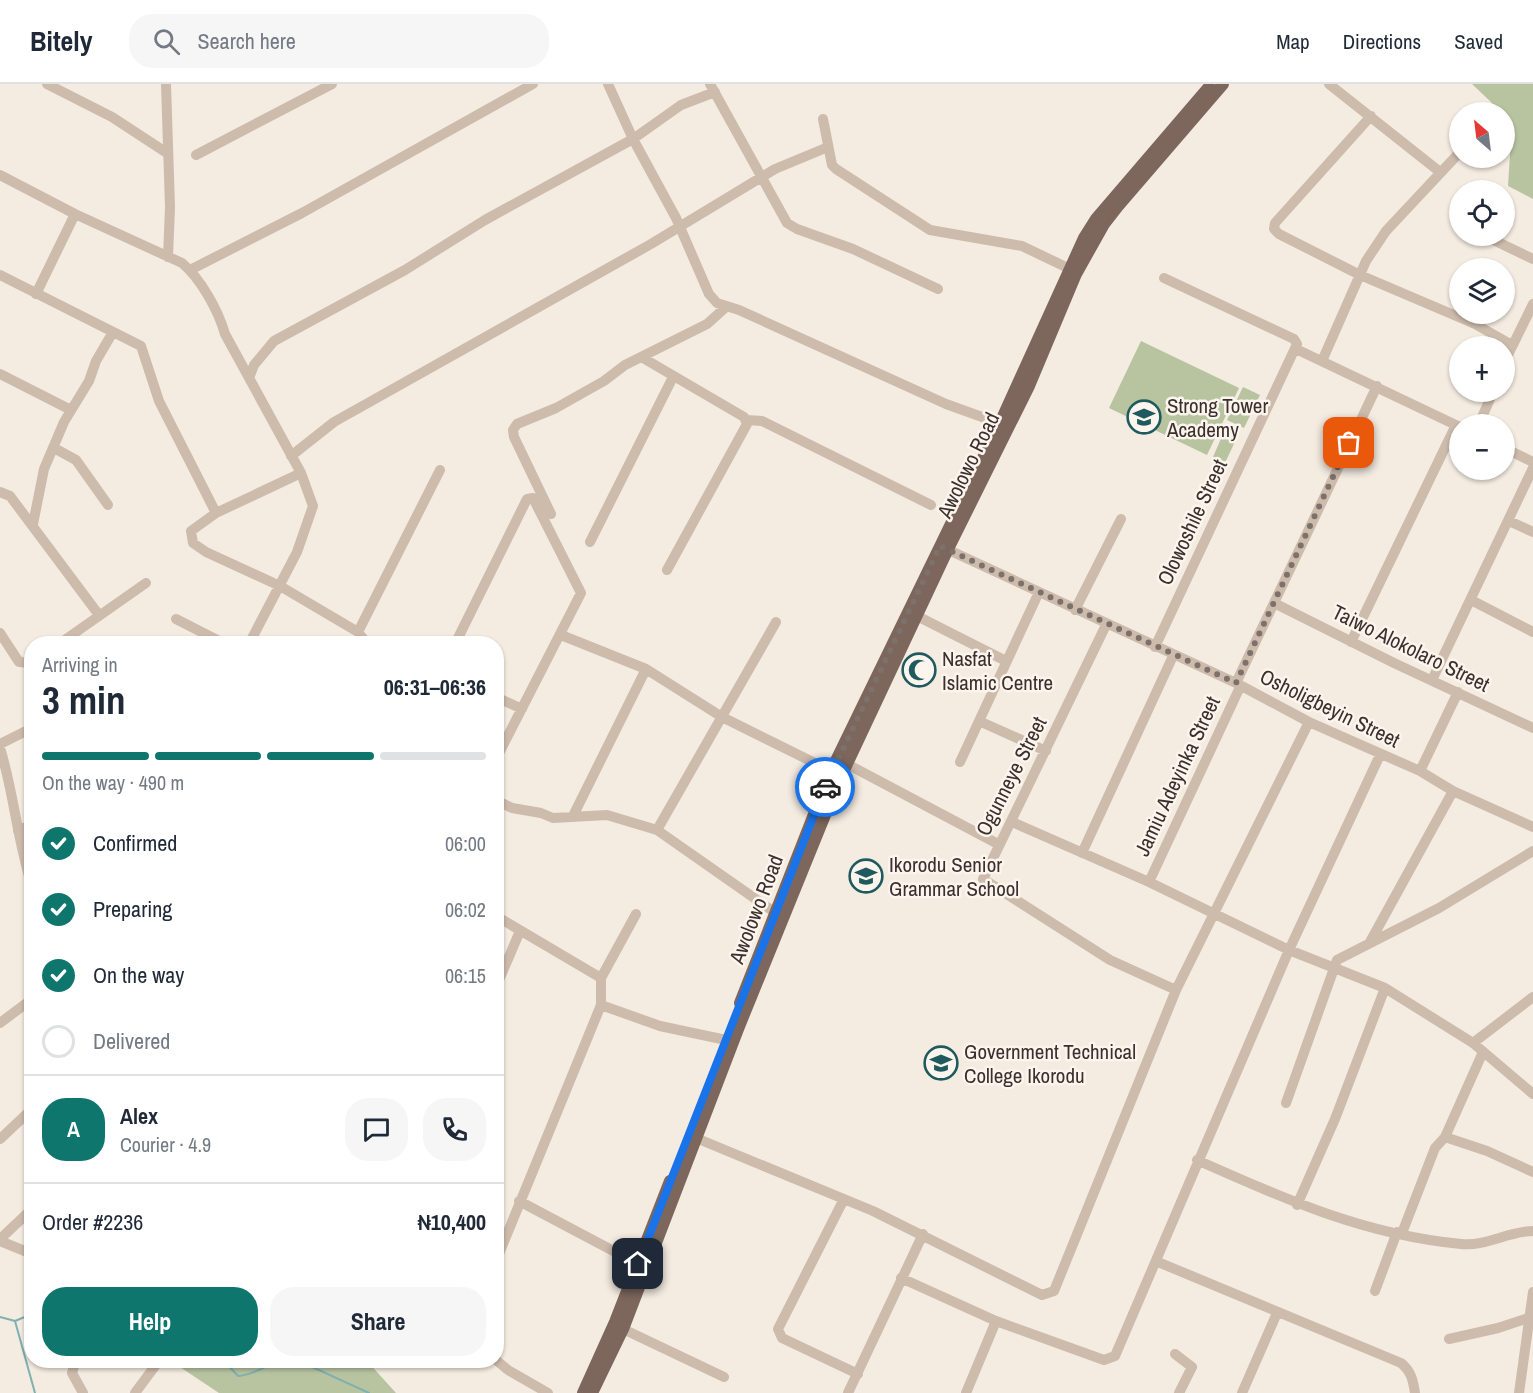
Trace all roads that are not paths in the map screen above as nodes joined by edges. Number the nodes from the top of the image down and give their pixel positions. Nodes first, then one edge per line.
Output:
1 (47, 84) edge
2 (166, 84) edge
3 (332, 84) edge
4 (533, 84) edge
5 (608, 84) edge
6 (1212, 84) edge
7 (1223, 84) edge
8 (1329, 84) edge
9 (712, 88) edge
10 (1371, 116) junction
11 (823, 119) dead end
12 (633, 139) junction
13 (828, 147) junction
14 (167, 153) junction
15 (196, 155) dead end
16 (1449, 163) edge
17 (1440, 172) junction
18 (0, 175) edge
19 (760, 178) junction
20 (75, 214) junction
21 (679, 227) junction
22 (1506, 246) edge
23 (168, 257) junction
24 (1533, 259) edge
25 (1070, 269) junction
26 (190, 270) junction
27 (1359, 275) junction
28 (0, 276) edge
29 (1164, 278) dead end
30 (938, 289) dead end
31 (36, 294) junction
32 (1533, 304) edge
33 (726, 307) junction
34 (113, 332) junction
35 (1495, 336) edge
36 (1515, 339) edge
37 (1296, 349) junction
38 (643, 358) junction
39 (1322, 361) junction
40 (0, 374) edge
41 (673, 377) junction
42 (249, 378) junction
43 (1377, 386) junction
44 (71, 410) junction
45 (747, 420) junction
46 (1449, 422) edge
47 (1004, 424) junction
48 (1449, 444) edge
49 (54, 448) junction
50 (1515, 453) edge
51 (291, 456) junction
52 (1533, 462) edge
53 (1533, 468) edge
54 (440, 470) dead end
55 (301, 473) junction
56 (0, 492) edge
57 (108, 505) dead end
58 (931, 505) dead end
59 (216, 513) junction
60 (551, 514) dead end
61 (1120, 519) dead end
62 (1509, 520) junction
63 (33, 524) junction
64 (1533, 532) edge
65 (590, 542) dead end
66 (944, 547) junction
67 (667, 570) dead end
68 (146, 583) dead end
69 (280, 586) junction
70 (1038, 592) junction
71 (1472, 600) junction
72 (1274, 603) junction
73 (1075, 610) junction
74 (99, 615) junction
75 (917, 616) junction
76 (176, 619) dead end
77 (776, 622) dead end
78 (1106, 625) junction
79 (358, 632) junction
80 (1533, 632) edge
81 (0, 633) edge
82 (561, 635) junction
83 (70, 636) edge
84 (209, 636) edge
85 (253, 636) edge
86 (360, 636) edge
87 (459, 636) edge
88 (1351, 642) junction
89 (1155, 647) junction
90 (1173, 656) junction
91 (1006, 661) junction
92 (24, 662) edge
93 (646, 669) junction
94 (1432, 680) junction
95 (1238, 685) junction
96 (1458, 692) junction
97 (504, 701) edge
98 (522, 709) junction
99 (722, 717) junction
100 (979, 721) junction
101 (1309, 722) junction
102 (1533, 728) edge
103 (24, 732) edge
104 (504, 744) edge
105 (0, 746) edge
106 (1046, 751) junction
107 (1380, 755) junction
108 (960, 762) dead end
109 (847, 764) junction
110 (831, 771) junction
111 (1420, 771) junction
112 (1453, 791) junction
113 (504, 804) edge
114 (573, 816) junction
115 (1012, 822) junction
116 (1533, 827) edge
117 (24, 828) edge
118 (657, 830) junction
119 (18, 831) junction
120 (998, 844) junction
121 (1533, 851) edge
122 (1082, 853) junction
123 (24, 861) edge
124 (1149, 882) junction
125 (636, 914) dead end
126 (777, 914) junction
127 (1215, 914) junction
128 (504, 921) edge
129 (520, 931) junction
130 (1370, 942) junction
131 (769, 943) junction
132 (1289, 950) junction
133 (1333, 967) junction
134 (504, 968) edge
135 (601, 978) junction
136 (1385, 988) junction
137 (1176, 990) junction
138 (1533, 997) edge
139 (24, 1005) edge
140 (601, 1005) junction
141 (0, 1023) edge
142 (726, 1040) junction
143 (1473, 1043) junction
144 (1483, 1053) junction
145 (1533, 1095) edge
146 (1286, 1102) dead end
147 (24, 1116) edge
148 (1445, 1137) junction
149 (696, 1138) junction
150 (0, 1139) edge
151 (1197, 1160) junction
152 (1533, 1172) edge
153 (843, 1199) junction
154 (519, 1201) junction
155 (1297, 1205) junction
156 (24, 1217) edge
157 (504, 1229) edge
158 (508, 1230) junction
159 (1533, 1231) edge
160 (1399, 1233) junction
161 (923, 1234) junction
162 (0, 1240) edge
163 (504, 1240) edge
164 (24, 1250) edge
165 (1158, 1262) junction
166 (638, 1264) junction
167 (902, 1278) junction
168 (1375, 1292) dead end
169 (1533, 1292) edge
170 (1276, 1313) junction
171 (1531, 1317) junction
172 (996, 1321) junction
173 (622, 1329) junction
174 (1449, 1339) dead end
175 (1175, 1354) dead end
176 (504, 1367) edge
177 (74, 1368) edge
178 (154, 1368) edge
179 (858, 1374) junction
180 (724, 1377) dead end
181 (83, 1393) edge
182 (135, 1393) edge
183 (548, 1393) edge
184 (583, 1393) edge
185 (592, 1393) edge
186 (848, 1393) edge
187 (966, 1393) edge
188 (1179, 1393) edge
189 (1242, 1393) edge
190 (1415, 1393) edge
191 (1519, 1393) edge

1 - 14 street
2 - 14 street
3 - 15 street
4 - 26 street
5 - 12 street
6 - 25 main road, Awolowo Road
7 - 47 main road, Awolowo Road
8 - 10 street
9 - 12 street
9 - 19 street
10 - 17 street
10 - 27 street
11 - 13 street
12 - 21 street
12 - 42 street
13 - 19 street
13 - 25 street
14 - 23 street
16 - 17 street
17 - 27 street
18 - 20 street
19 - 21 street
19 - 30 street
20 - 23 street
20 - 31 street
21 - 33 street
21 - 51 street
22 - 24 street
23 - 26 street
25 - 47 main road, Awolowo Road
26 - 42 street
27 - 35 street
27 - 39 street
28 - 31 street
29 - 37 street
31 - 34 street
32 - 36 street
33 - 38 street
33 - 47 street
34 - 44 street
34 - 59 street
37 - 39 street
37 - 89 street, Olowoshile Street
38 - 41 street
38 - 60 street
39 - 43 street
40 - 44 street
41 - 45 street
41 - 65 street
42 - 51 street
43 - 46 street
43 - 72 street, Jamiu Adeyinka Street
44 - 49 street
45 - 58 street
45 - 67 street
47 - 66 main road, Awolowo Road
48 - 88 street
49 - 57 street
49 - 63 street
50 - 52 street
51 - 55 street
53 - 62 street
54 - 79 street
55 - 59 street
55 - 69 street
56 - 63 street
59 - 69 street
61 - 73 street
62 - 64 street
62 - 71 street
63 - 74 street
66 - 70 street, Osholigbeyin Street
66 - 75 main road, Awolowo Road
66 - 110 main road, Awolowo Road
68 - 74 street
69 - 79 street
69 - 85 street
70 - 73 street, Osholigbeyin Street
70 - 91 street
71 - 80 street
71 - 94 street
72 - 88 street, Taiwo Alokolaro Street
72 - 95 street, Jamiu Adeyinka Street
73 - 78 street, Osholigbeyin Street
74 - 83 street
75 - 91 street
75 - 109 main road, Awolowo Road
76 - 84 street
77 - 99 street
78 - 89 street, Osholigbeyin Street
78 - 106 street, Ogunneye Street
79 - 86 street
81 - 92 street
82 - 87 street
82 - 93 street
82 - 98 street
88 - 94 street, Taiwo Alokolaro Street
89 - 90 street, Osholigbeyin Street
90 - 95 street, Osholigbeyin Street
90 - 122 street
91 - 100 street
93 - 99 street
93 - 114 street
94 - 96 street, Taiwo Alokolaro Street
95 - 101 street, Osholigbeyin Street
95 - 124 street, Jamiu Adeyinka Street
96 - 102 street, Taiwo Alokolaro Street
96 - 111 street
97 - 98 street
98 - 104 street
99 - 110 street
99 - 118 street
100 - 106 street
100 - 108 street
101 - 107 street, Osholigbeyin Street
101 - 127 street
103 - 105 street
105 - 119 street
106 - 115 street, Ogunneye Street
107 - 111 street, Osholigbeyin Street
107 - 132 street
109 - 120 street
109 - 131 main road, Awolowo Road
110 - 126 main road, Awolowo Road
111 - 112 street, Osholigbeyin Street
112 - 116 street, Osholigbeyin Street
112 - 130 street
113 - 114 street
114 - 118 street
115 - 120 street, Ogunneye Street
115 - 122 street
117 - 119 street
118 - 126 street
119 - 123 street
120 - 137 street, Ogunneye Street
121 - 130 street
122 - 124 street
124 - 127 street
125 - 135 street
126 - 131 main road, Awolowo Road
127 - 132 street
127 - 137 street
128 - 129 street
129 - 134 street
129 - 135 street
130 - 133 street
131 - 142 main road, Awolowo Road
131 - 149 main road, Awolowo Road
132 - 133 street
132 - 151 street
133 - 136 street
133 - 146 street
135 - 140 street
136 - 143 street
136 - 155 street
137 - 161 street
138 - 143 street
139 - 141 street
140 - 142 street
140 - 154 street
142 - 166 main road, Awolowo Road
143 - 144 street
144 - 145 street
144 - 148 street
147 - 150 street
148 - 152 street
148 - 160 street
149 - 153 street
149 - 173 main road, Awolowo Road
151 - 155 street
151 - 165 street
153 - 161 street
153 - 179 street
154 - 158 street
154 - 166 street
155 - 160 street
156 - 162 street
157 - 158 street
158 - 163 street
159 - 160 street
160 - 168 street
161 - 167 street
162 - 164 street
165 - 170 street
165 - 172 street
166 - 184 main road, Awolowo Road
167 - 172 street
167 - 179 street
169 - 171 street
170 - 189 street
170 - 190 street
171 - 174 street
171 - 191 street
172 - 187 street
173 - 180 street
173 - 185 main road, Awolowo Road
175 - 188 street
176 - 183 street
177 - 181 street
178 - 182 street
179 - 186 street

